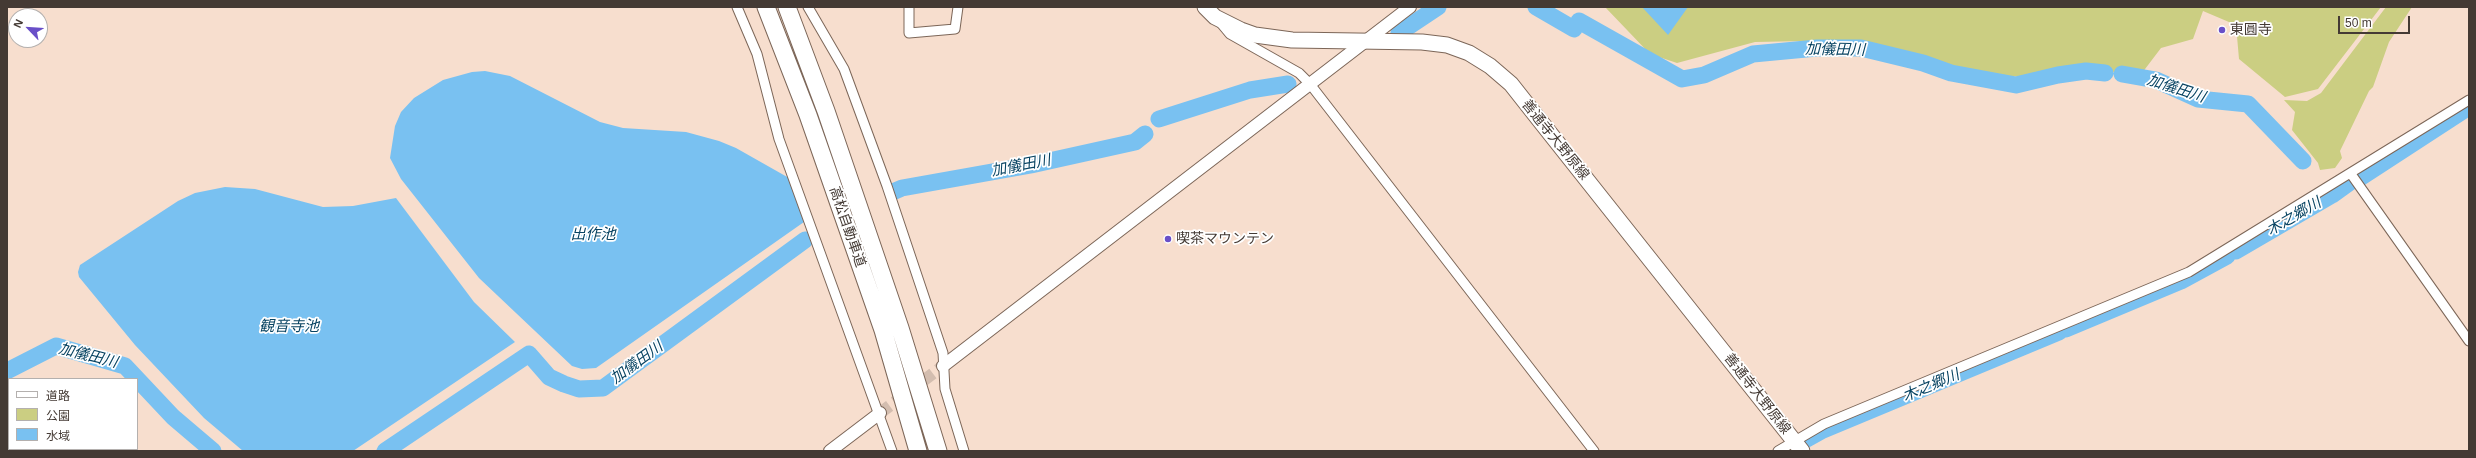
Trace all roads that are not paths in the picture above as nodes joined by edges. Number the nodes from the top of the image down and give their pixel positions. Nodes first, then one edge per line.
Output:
1 (737, 7) edge
2 (766, 7) edge
3 (787, 7) edge
4 (808, 7) edge
5 (908, 7) edge
6 (958, 7) edge
7 (1410, 7) edge
8 (1210, 12) edge
9 (1367, 40) junction
10 (1310, 84) junction
11 (2469, 100) edge
12 (2351, 174) junction
13 (2469, 341) edge
14 (943, 366) junction
15 (880, 413) junction
16 (1798, 446) edge
17 (830, 451) edge
18 (892, 451) edge
19 (918, 451) edge
20 (938, 451) edge
21 (964, 451) edge
22 (1594, 451) edge
23 (1778, 451) edge

1 - 15 street
2 - 19 highway, 高松自動車道
3 - 20 highway, 高松自動車道
4 - 14 street
5 - 6 street
7 - 9 street
8 - 9 main road, 善通寺大野原線
8 - 10 street
9 - 10 street
9 - 16 main road, 善通寺大野原線
10 - 14 street
10 - 22 street
11 - 12 street
12 - 13 street
12 - 16 street
14 - 21 street
15 - 17 street
15 - 18 street
16 - 23 street

